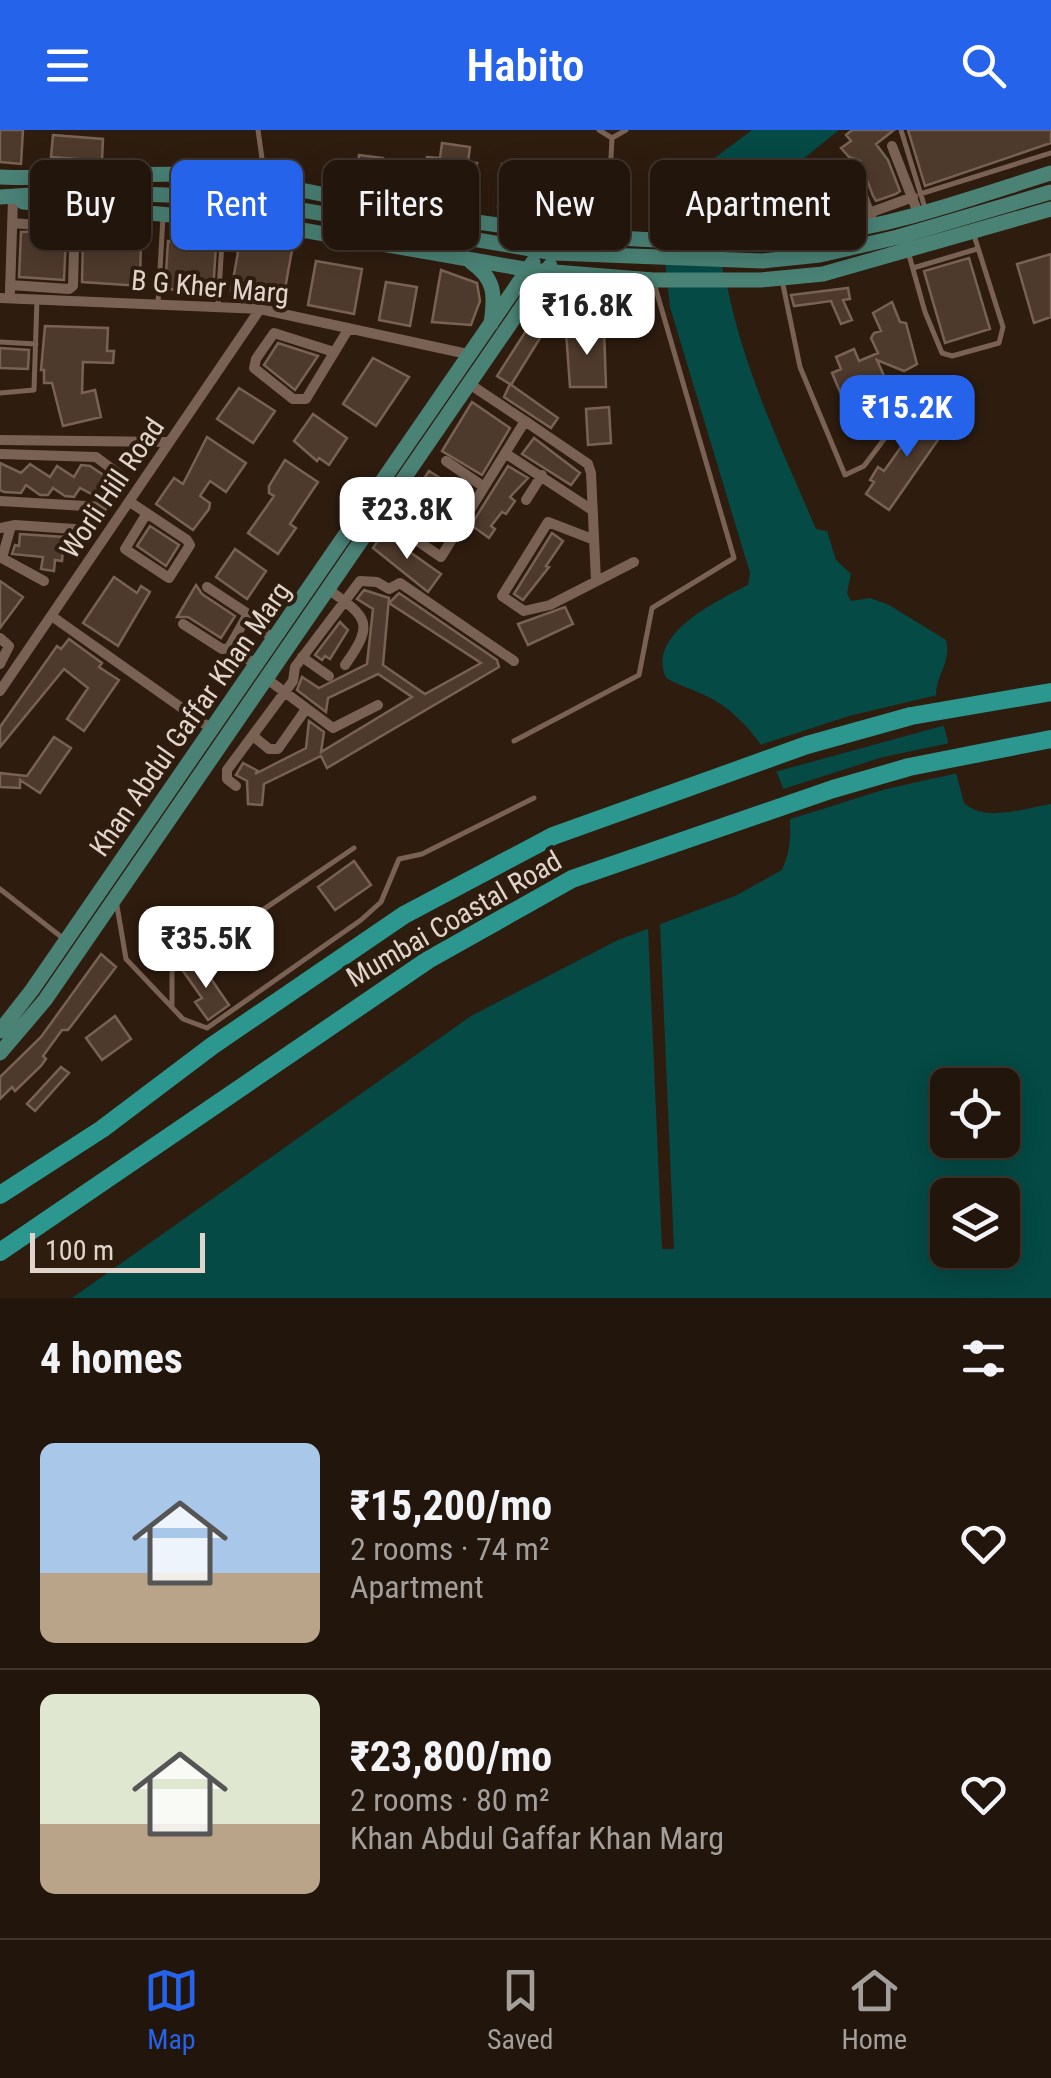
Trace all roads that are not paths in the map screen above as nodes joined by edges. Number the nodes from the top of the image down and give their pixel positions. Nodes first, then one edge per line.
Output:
1 (258, 130) edge
2 (599, 130) edge
3 (626, 130) edge
4 (901, 130) edge
5 (612, 138) junction
6 (892, 146) dead end
7 (1051, 153) edge
8 (263, 160) edge
9 (610, 160) edge
10 (1051, 173) edge
11 (171, 176) edge
12 (0, 177) edge
13 (969, 178) junction
14 (1051, 192) edge
15 (916, 195) junction
16 (974, 196) junction
17 (7, 197) edge
18 (866, 204) edge
19 (1051, 209) edge
20 (922, 212) junction
21 (151, 213) edge
22 (163, 214) junction
23 (171, 215) edge
24 (872, 220) junction
25 (12, 223) junction
26 (30, 224) edge
27 (630, 237) edge
28 (975, 240) junction
29 (73, 250) edge
30 (222, 250) edge
31 (416, 250) edge
32 (541, 250) edge
33 (549, 250) edge
34 (601, 250) edge
35 (466, 260) junction
36 (910, 260) junction
37 (530, 270) junction
38 (548, 272) junction
39 (598, 276) junction
40 (781, 277) junction
41 (653, 280) junction
42 (10, 285) junction
43 (5, 298) edge
44 (37, 300) junction
45 (158, 304) junction
46 (218, 307) junction
47 (260, 308) junction
48 (286, 314) junction
49 (349, 328) junction
50 (491, 328) junction
51 (270, 335) junction
52 (0, 342) edge
53 (36, 344) junction
54 (334, 352) junction
55 (472, 356) junction
56 (471, 385) junction
57 (0, 393) edge
58 (909, 406) dead end
59 (525, 421) junction
60 (0, 440) edge
61 (170, 442) junction
62 (505, 453) junction
63 (0, 454) edge
64 (446, 461) dead end
65 (542, 476) junction
66 (484, 487) junction
67 (526, 500) dead end
68 (0, 501) edge
69 (130, 502) junction
70 (105, 506) junction
71 (592, 510) junction
72 (147, 513) junction
73 (120, 516) junction
74 (5, 527) edge
75 (74, 530) dead end
76 (404, 531) dead end
77 (592, 539) junction
78 (1, 557) edge
79 (634, 562) dead end
80 (44, 581) dead end
81 (596, 581) junction
82 (207, 587) dead end
83 (329, 590) junction
84 (343, 600) junction
85 (53, 617) junction
86 (246, 620) junction
87 (183, 624) dead end
88 (0, 638) edge
89 (276, 639) junction
90 (230, 646) junction
91 (302, 657) junction
92 (514, 661) dead end
93 (0, 664) edge
94 (345, 665) dead end
95 (262, 673) junction
96 (328, 676) dead end
97 (0, 691) edge
98 (1051, 692) edge
99 (285, 693) junction
100 (378, 705) dead end
101 (306, 709) junction
102 (213, 730) junction
103 (253, 736) junction
104 (1051, 740) edge
105 (514, 741) dead end
106 (236, 786) dead end
107 (534, 798) dead end
108 (354, 848) dead end
109 (0, 889) edge
110 (116, 898) junction
111 (66, 941) junction
112 (173, 1008) junction
113 (0, 1030) edge
114 (0, 1053) edge
115 (0, 1194) edge
116 (0, 1252) edge

1 - 8 lane
2 - 5 lane
3 - 5 lane
4 - 15 lane
5 - 9 lane
6 - 15 street
7 - 13 lane
10 - 16 main road
11 - 12 main road
13 - 15 lane
13 - 16 lane
14 - 17 main road
15 - 20 street
15 - 24 street
16 - 20 main road
17 - 25 street
18 - 24 street
19 - 28 main road
20 - 24 main road
21 - 22 main road
22 - 23 main road
22 - 45 lane
24 - 27 main road
25 - 26 street
25 - 42 street
28 - 36 main road
28 - 36 lane
29 - 42 street
30 - 46 lane
31 - 35 main road
32 - 37 main road, Khan Abdul Gaffar Khan Marg
33 - 38 main road, Khan Abdul Gaffar Khan Marg
34 - 39 main road
35 - 37 main road
35 - 50 main road
36 - 40 main road
37 - 38 main road
37 - 50 main road, Khan Abdul Gaffar Khan Marg
38 - 39 main road
38 - 56 main road, Khan Abdul Gaffar Khan Marg
39 - 41 main road
40 - 41 main road
40 - 58 lane
41 - 105 lane
42 - 43 street
43 - 44 street, B G Kher Marg
44 - 45 street, B G Kher Marg
44 - 53 lane
45 - 46 street, B G Kher Marg
46 - 47 street, B G Kher Marg
47 - 48 street, B G Kher Marg
47 - 61 street, Worli Hill Road
48 - 49 street, B G Kher Marg
48 - 51 street
49 - 54 street
49 - 55 street, B G Kher Marg
50 - 55 main road, Khan Abdul Gaffar Khan Marg
51 - 54 street
51 - 54 street
52 - 53 lane
53 - 57 lane
55 - 89 main road, Khan Abdul Gaffar Khan Marg
56 - 59 street
56 - 83 main road, Khan Abdul Gaffar Khan Marg
59 - 62 street
59 - 71 street
60 - 61 street
61 - 69 street, Worli Hill Road
62 - 65 street
62 - 66 street
63 - 70 street
64 - 66 street
65 - 67 street
65 - 71 street
66 - 76 street
68 - 70 street
69 - 72 street
69 - 73 street, Worli Hill Road
70 - 73 street
71 - 77 street
72 - 72 street
73 - 85 street, Worli Hill Road
74 - 75 street
74 - 78 street
77 - 81 street
77 - 81 street
78 - 80 street
79 - 81 street
82 - 86 street
83 - 84 street
83 - 95 main road, Khan Abdul Gaffar Khan Marg
84 - 91 street
84 - 92 street
84 - 94 street
85 - 97 street, Worli Hill Road
85 - 102 street
86 - 89 street
86 - 90 street
87 - 90 street
88 - 93 street
89 - 95 main road, Khan Abdul Gaffar Khan Marg
90 - 95 street
91 - 96 street
91 - 99 street
95 - 99 street
95 - 102 main road, Khan Abdul Gaffar Khan Marg
95 - 110 main road, Khan Abdul Gaffar Khan Marg
98 - 115 highway, Mumbai Coastal Road
99 - 101 street
99 - 103 street
100 - 101 street
101 - 103 street
102 - 111 main road, Khan Abdul Gaffar Khan Marg
103 - 106 street
104 - 116 highway, Mumbai Coastal Road
107 - 112 lane
108 - 112 lane
109 - 111 lane
110 - 112 lane
110 - 114 main road, Khan Abdul Gaffar Khan Marg
111 - 113 main road, Khan Abdul Gaffar Khan Marg

